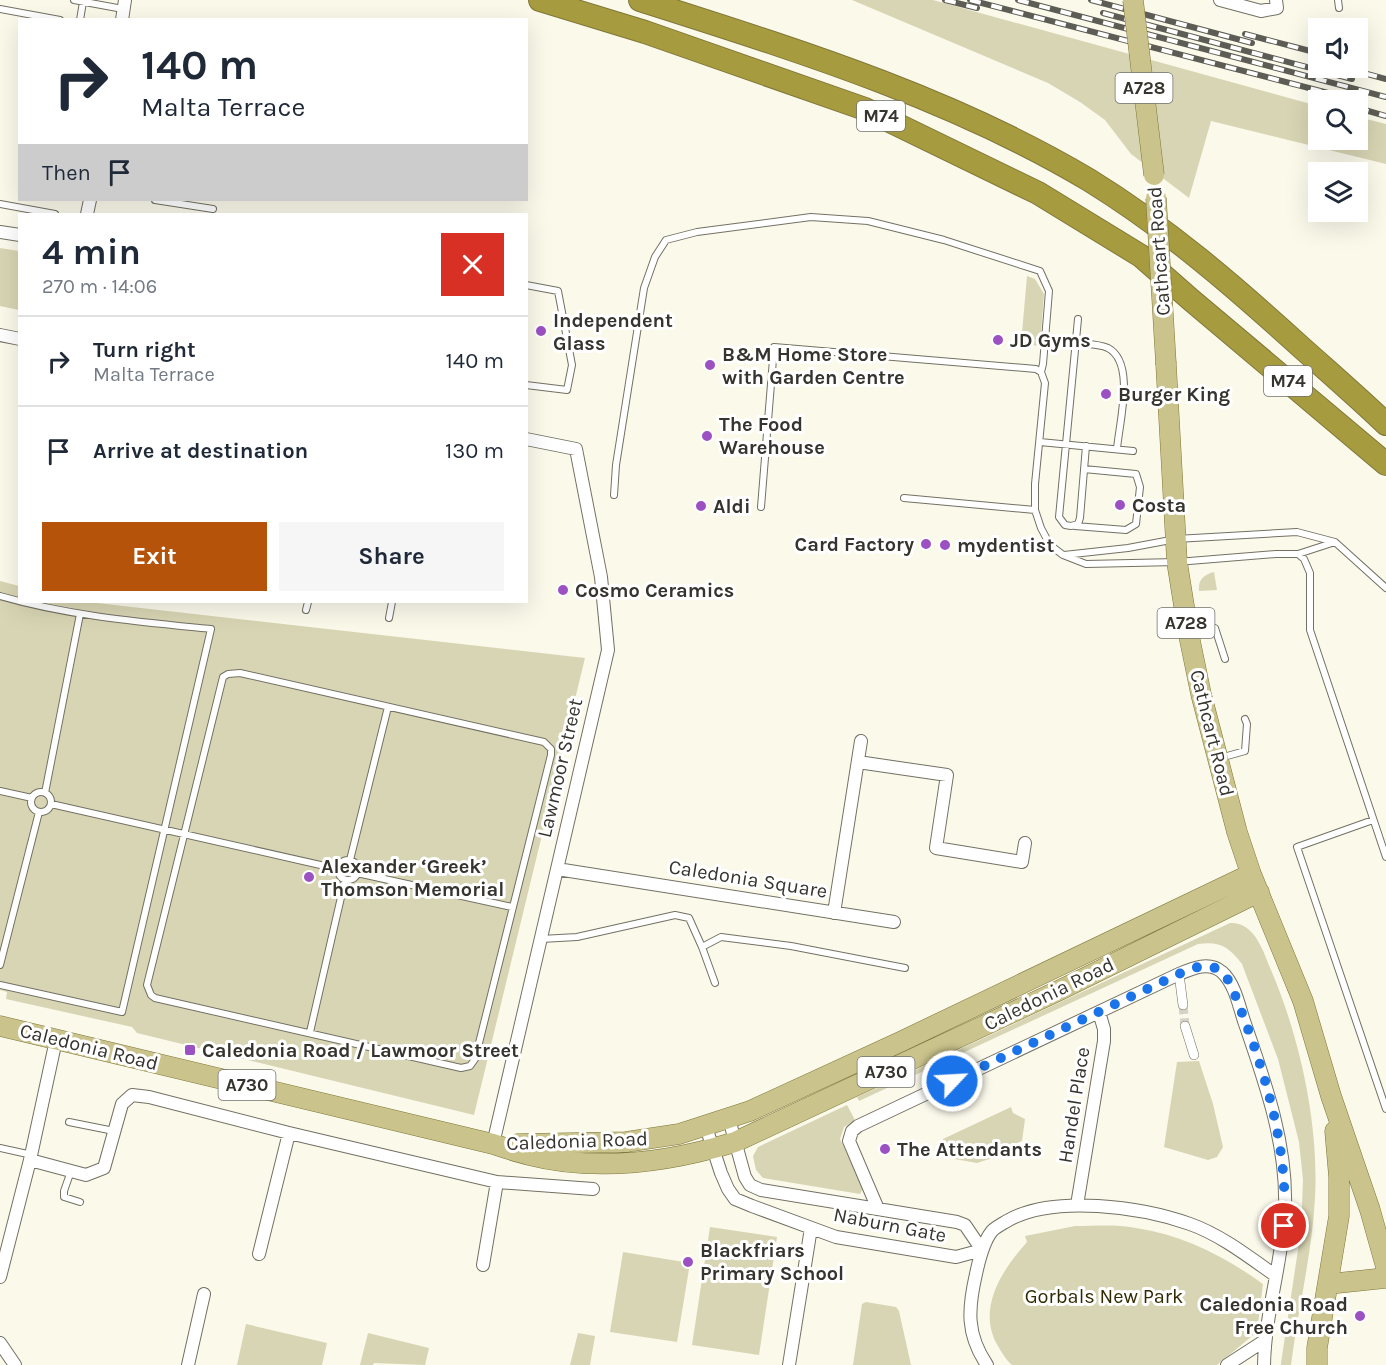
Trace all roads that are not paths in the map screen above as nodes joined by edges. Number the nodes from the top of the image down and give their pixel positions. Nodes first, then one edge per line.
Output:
1 (74, 0) edge
2 (540, 0) edge
3 (640, 0) edge
4 (1133, 0) edge
5 (1220, 0) edge
6 (1338, 0) edge
7 (83, 2) junction
8 (1277, 4) edge
9 (1339, 8) dead end
10 (0, 9) edge
11 (124, 9) edge
12 (49, 18) edge
13 (80, 18) edge
14 (161, 201) edge
15 (0, 204) edge
16 (213, 209) dead end
17 (50, 213) edge
18 (0, 232) edge
19 (18, 235) edge
20 (528, 285) edge
21 (1078, 319) dead end
22 (0, 335) edge
23 (18, 339) edge
24 (1076, 344) junction
25 (1041, 372) junction
26 (528, 385) edge
27 (1386, 424) edge
28 (528, 439) edge
29 (1040, 442) junction
30 (1066, 444) junction
31 (1086, 446) junction
32 (1117, 449) junction
33 (1133, 451) dead end
34 (1386, 464) edge
35 (1084, 469) junction
36 (614, 495) dead end
37 (904, 498) dead end
38 (761, 507) dead end
39 (1035, 510) junction
40 (1071, 526) junction
41 (1176, 539) junction
42 (1335, 542) junction
43 (1298, 554) junction
44 (1064, 555) junction
45 (1177, 562) junction
46 (1386, 588) edge
47 (0, 596) edge
48 (18, 601) edge
49 (27, 603) edge
50 (308, 603) edge
51 (392, 603) edge
52 (306, 610) dead end
53 (80, 615) junction
54 (389, 618) dead end
55 (1186, 620) junction
56 (1225, 659) dead end
57 (388, 707) junction
58 (1245, 719) dead end
59 (861, 741) dead end
60 (1217, 758) junction
61 (858, 762) junction
62 (0, 791) edge
63 (45, 793) junction
64 (32, 798) junction
65 (51, 804) junction
66 (39, 812) junction
67 (1373, 820) junction
68 (166, 829) junction
69 (185, 834) junction
70 (1024, 843) dead end
71 (1386, 857) edge
72 (350, 860) junction
73 (338, 868) junction
74 (557, 869) junction
75 (357, 873) junction
76 (345, 880) junction
77 (1255, 883) junction
78 (512, 907) junction
79 (834, 912) junction
80 (894, 922) dead end
81 (540, 939) junction
82 (702, 947) junction
83 (0, 965) edge
84 (905, 968) dead end
85 (1179, 974) junction
86 (715, 983) dead end
87 (0, 985) edge
88 (1183, 1005) tunnel mouth
89 (1099, 1012) junction
90 (0, 1026) edge
91 (1185, 1026) tunnel mouth
92 (310, 1032) junction
93 (56, 1040) junction
94 (1194, 1055) dead end
95 (1331, 1096) junction
96 (1386, 1109) edge
97 (729, 1119) junction
98 (69, 1122) dead end
99 (706, 1127) junction
100 (114, 1131) junction
101 (289, 1133) junction
102 (735, 1142) junction
103 (493, 1144) junction
104 (0, 1148) edge
105 (713, 1149) junction
106 (31, 1157) junction
107 (71, 1171) junction
108 (497, 1182) junction
109 (592, 1189) dead end
110 (80, 1202) dead end
111 (1077, 1205) junction
112 (878, 1209) junction
113 (811, 1228) junction
114 (4, 1243) edge
115 (982, 1250) junction
116 (260, 1254) dead end
117 (483, 1265) dead end
118 (1386, 1267) edge
119 (0, 1276) edge
120 (1276, 1276) junction
121 (1386, 1278) edge
122 (1328, 1284) junction
123 (204, 1294) dead end
124 (1264, 1341) junction
125 (0, 1343) edge
126 (15, 1365) edge
127 (188, 1365) edge
128 (789, 1365) edge
129 (987, 1365) edge
130 (1227, 1365) edge
131 (1264, 1365) edge
132 (1317, 1365) edge

1 - 7 lane
2 - 34 highway, M74
3 - 27 highway, M74
4 - 41 main road, Cathcart Road / A728, bridge
5 - 8 street
6 - 9 lane
7 - 11 lane
7 - 13 lane
10 - 12 lane
14 - 16 lane
15 - 17 lane
18 - 19 street
20 - 26 lane
21 - 24 lane
22 - 23 street
24 - 30 lane
24 - 32 lane
25 - 29 lane
25 - 36 lane
25 - 38 lane
28 - 74 street, Lawmoor Street
29 - 30 lane
29 - 39 lane
30 - 31 lane
30 - 40 lane
31 - 32 lane
31 - 35 lane
32 - 33 lane
35 - 40 lane
35 - 40 lane
37 - 39 lane
39 - 44 lane
41 - 42 lane
41 - 44 lane
41 - 45 main road, Cathcart Road / A728
42 - 43 lane
42 - 46 lane
43 - 45 lane
43 - 67 lane
44 - 45 lane
45 - 55 main road, Cathcart Road / A728
47 - 48 lane
49 - 53 lane
50 - 52 lane
51 - 54 lane
53 - 63 lane
53 - 68 lane
55 - 56 lane
55 - 60 main road, Cathcart Road / A728
57 - 69 lane
57 - 72 lane
57 - 78 lane
58 - 60 lane
59 - 61 street, Caledonia Square
60 - 77 main road, Cathcart Road / A728
61 - 70 street
61 - 79 street, Caledonia Square
62 - 64 lane
63 - 64 lane
63 - 65 lane
64 - 66 lane
65 - 66 lane
65 - 68 lane
66 - 83 lane
67 - 71 lane
67 - 96 lane
68 - 69 lane
68 - 87 lane
69 - 73 lane
69 - 92 lane
72 - 73 lane
72 - 75 lane
73 - 76 lane
74 - 79 street, Caledonia Square
74 - 81 street, Lawmoor Street
75 - 76 lane
75 - 78 lane
76 - 92 lane
77 - 95 main road, Cathcart Road / A728
77 - 97 main road, Caledonia Road / A730
77 - 102 main road, Caledonia Road / A730
78 - 92 lane
79 - 80 street
81 - 82 lane
81 - 103 street, Lawmoor Street
82 - 84 lane
82 - 86 lane
85 - 88 street
85 - 89 street
85 - 120 street
89 - 111 street, Handel Place
89 - 112 street
90 - 93 main road, Caledonia Road / A730
91 - 94 street
93 - 103 main road, Caledonia Road / A730
93 - 106 street
95 - 118 main road, Cathcart Road
95 - 122 main road, A728
97 - 99 main road, Caledonia Road / A730
97 - 102 street, Naburn Gate
98 - 100 lane
99 - 103 main road, Caledonia Road / A730
99 - 105 street, Naburn Gate
100 - 101 street
100 - 107 street
101 - 108 street
101 - 116 street
102 - 105 main road, Caledonia Road / A730
102 - 112 street, Naburn Gate
103 - 105 main road, Caledonia Road / A730
104 - 106 lane
105 - 113 street, Naburn Gate
106 - 107 street
106 - 114 street
107 - 110 lane
108 - 109 street
108 - 117 street
111 - 115 street
111 - 120 street
112 - 115 street, Naburn Gate
113 - 115 street, Naburn Gate
113 - 128 street
114 - 119 street
115 - 129 street
120 - 124 street
121 - 122 main road
122 - 132 main road, A728
123 - 127 street
124 - 130 street
124 - 131 street
125 - 126 street

